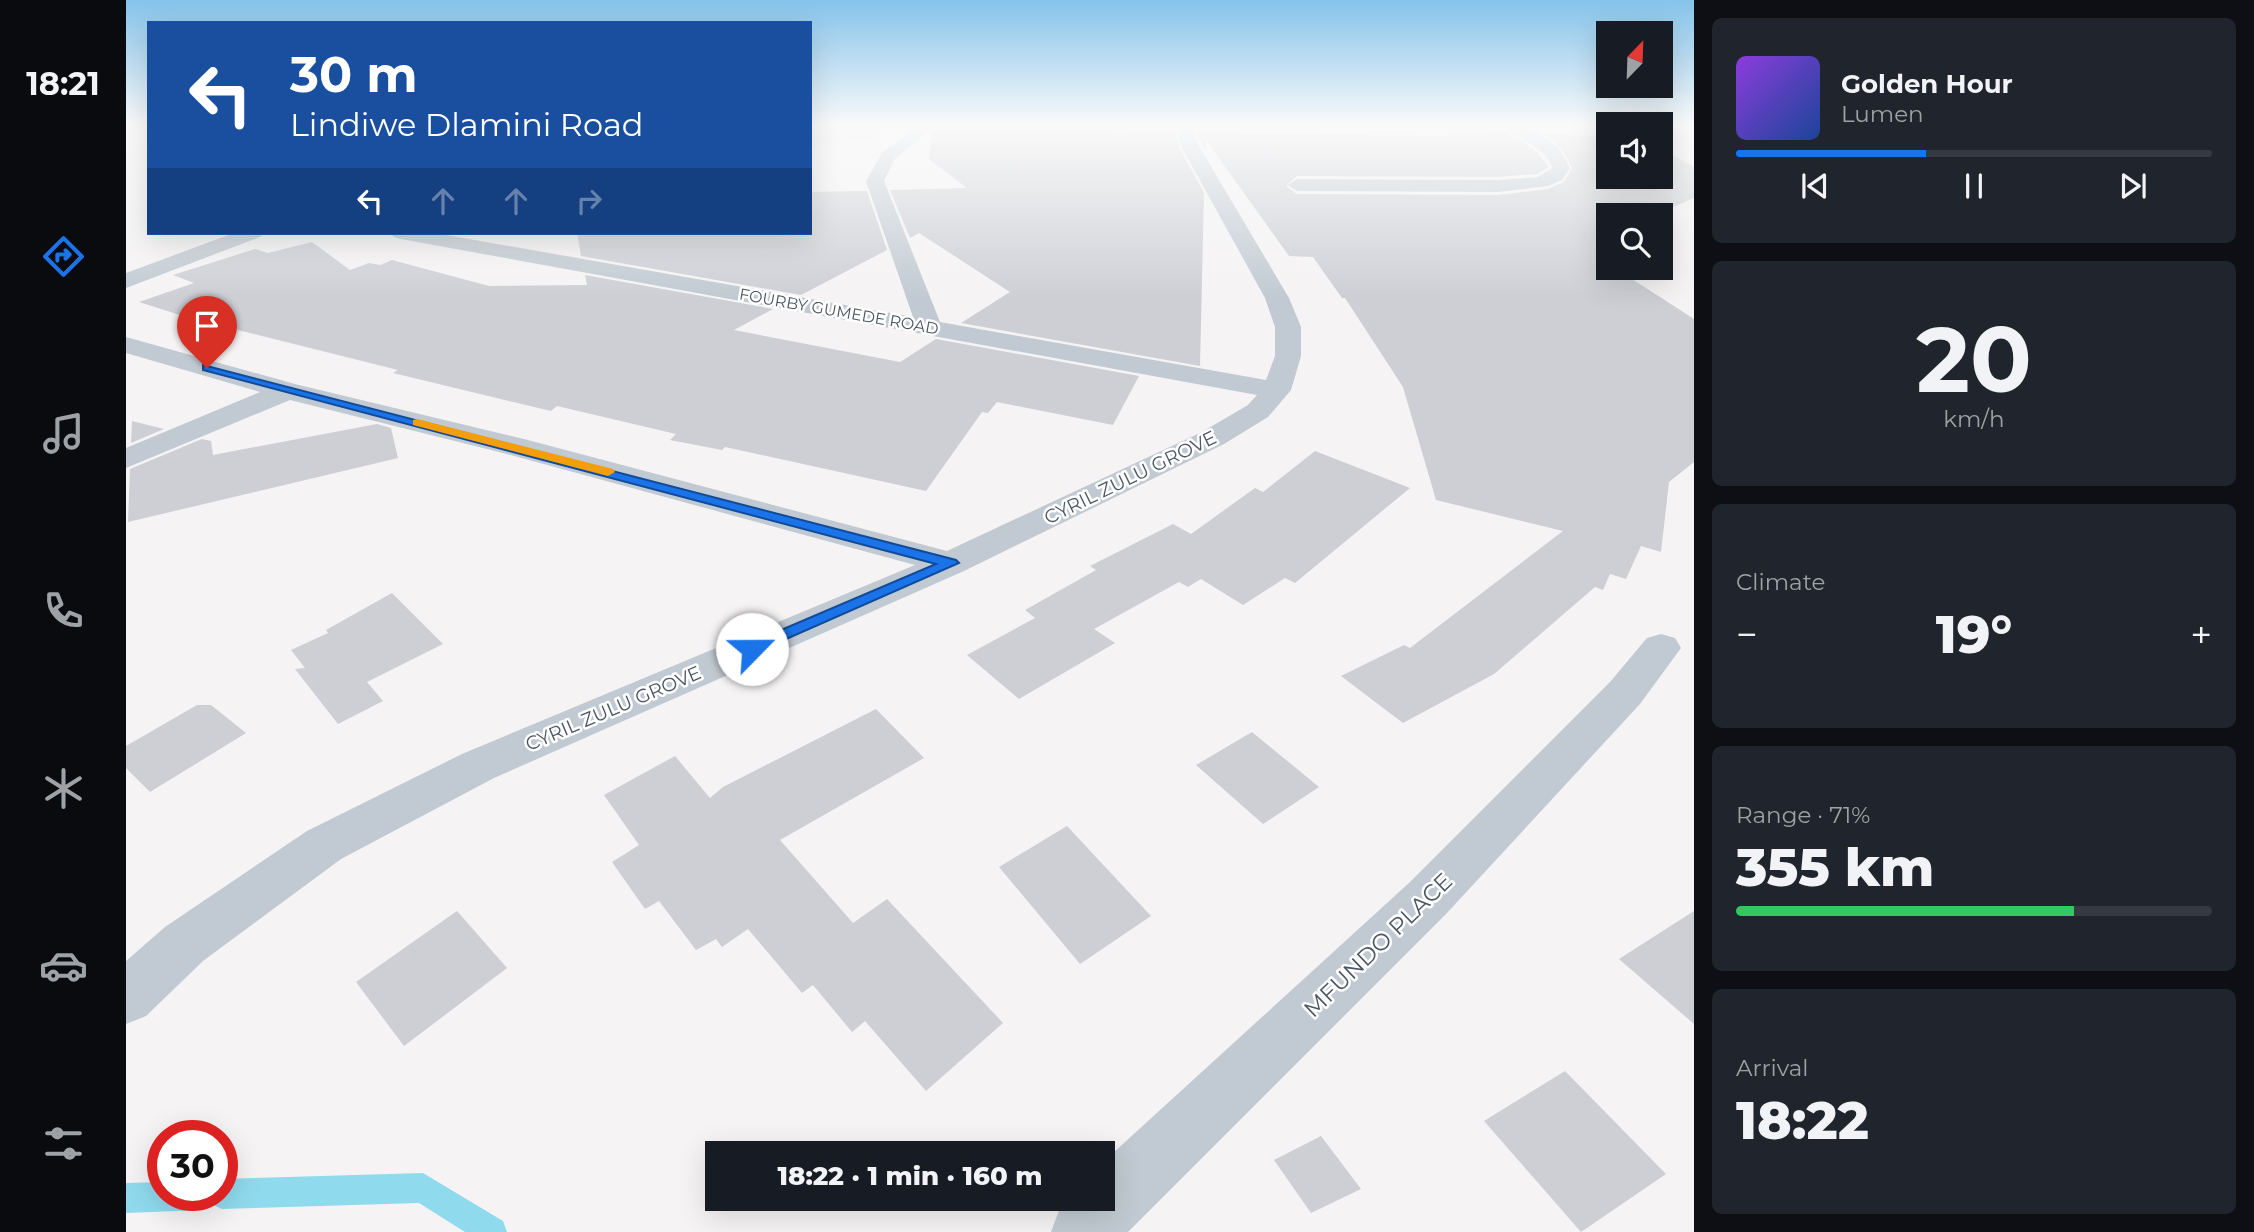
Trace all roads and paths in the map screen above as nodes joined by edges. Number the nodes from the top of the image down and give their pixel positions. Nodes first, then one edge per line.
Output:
1 (875, 183) edge
2 (1211, 183) edge
3 (1525, 183) edge
4 (1297, 185) dead end
5 (248, 235) edge
6 (412, 235) edge
7 (126, 281) edge
8 (929, 327) junction
9 (126, 345) edge
10 (1277, 390) junction
11 (287, 391) junction
12 (126, 459) edge
13 (951, 563) junction
14 (1661, 648) dead end
15 (126, 997) edge
16 (1084, 1232) edge

1 - 8 street
2 - 10 street, CYRIL ZULU GROVE
3 - 4 street
5 - 7 street
6 - 8 street, FOURBY GUMEDE ROAD
8 - 10 street, FOURBY GUMEDE ROAD
9 - 11 street
10 - 13 street, CYRIL ZULU GROVE
11 - 12 street
11 - 13 street
13 - 15 street, CYRIL ZULU GROVE
14 - 16 street, MFUNDO PLACE

